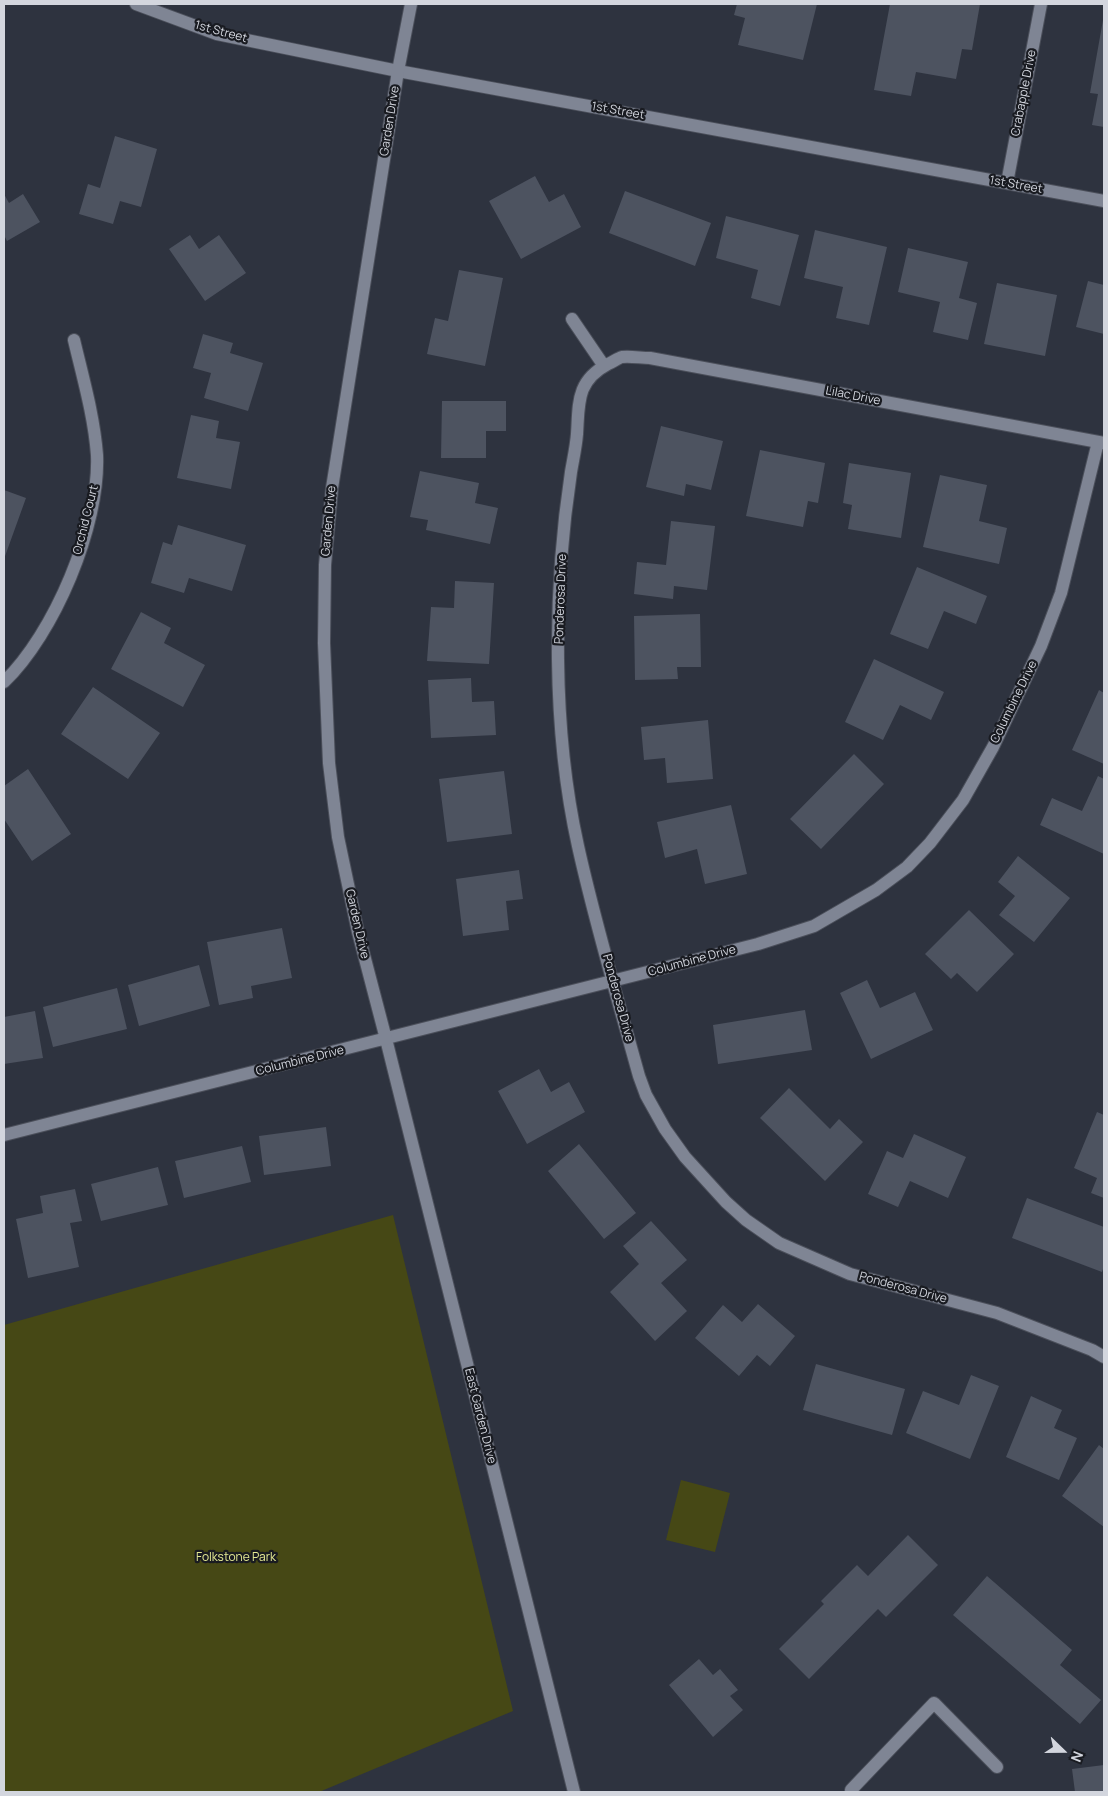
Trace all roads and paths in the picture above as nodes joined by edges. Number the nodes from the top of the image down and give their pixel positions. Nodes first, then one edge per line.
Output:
1 (136, 4) edge
2 (411, 4) edge
3 (1041, 4) edge
4 (153, 7) edge
5 (398, 71) junction
6 (1008, 183) junction
7 (1104, 201) edge
8 (572, 319) dead end
9 (74, 340) dead end
10 (604, 366) junction
11 (1101, 442) edge
12 (4, 682) edge
13 (613, 982) junction
14 (386, 1039) junction
15 (4, 1135) edge
16 (1104, 1357) edge
17 (997, 1767) dead end
18 (849, 1791) edge
19 (574, 1792) edge

1 - 4 street, 1st Street
2 - 5 street, Garden Drive
3 - 6 street, Crabapple Drive
4 - 5 street, 1st Street
5 - 6 street, 1st Street
5 - 14 street, Garden Drive
6 - 7 street, 1st Street
8 - 10 street
9 - 12 street, Orchid Court
10 - 11 street, Lilac Drive
10 - 13 street, Ponderosa Drive
11 - 13 street, Columbine Drive
13 - 14 street, Columbine Drive
13 - 16 street, Ponderosa Drive
14 - 15 street, Columbine Drive
14 - 19 street, East Garden Drive
17 - 18 street

